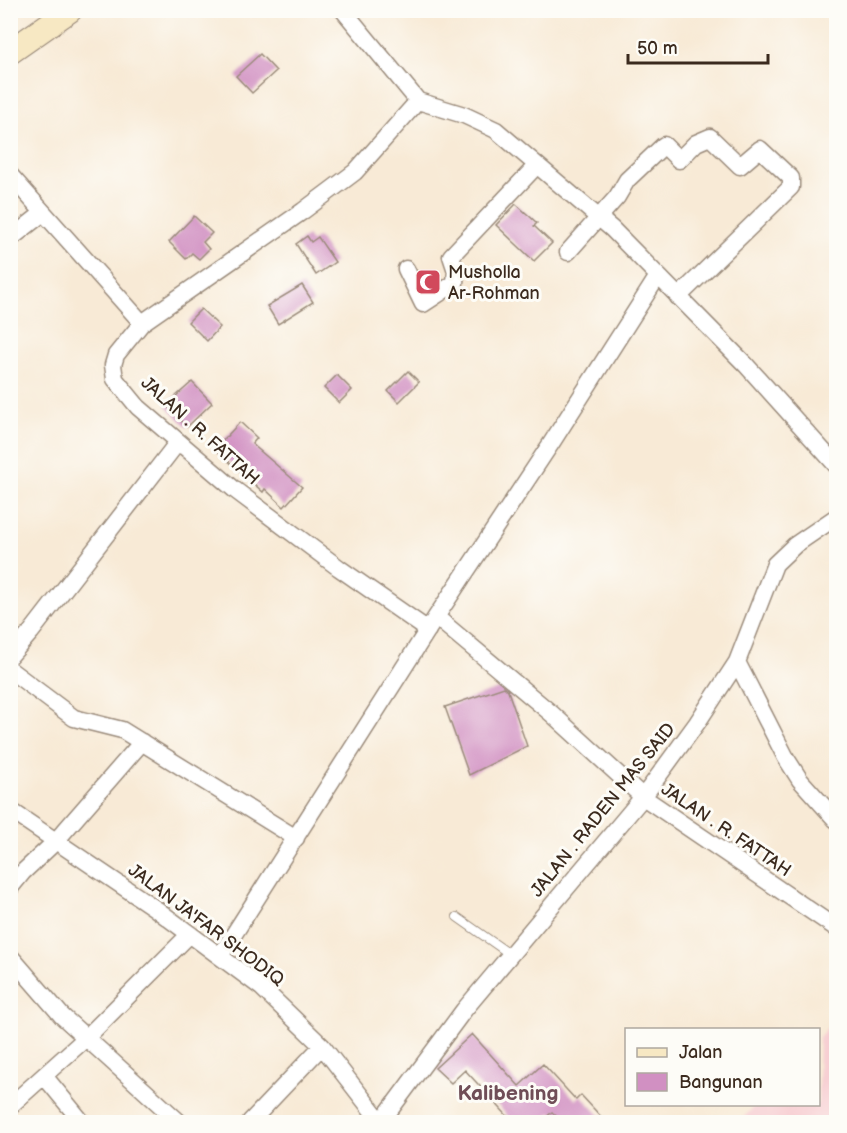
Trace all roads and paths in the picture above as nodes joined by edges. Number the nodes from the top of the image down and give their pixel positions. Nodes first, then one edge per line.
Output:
1 (70, 10) edge
2 (343, 10) edge
3 (10, 52) edge
4 (418, 101) junction
5 (537, 165) junction
6 (10, 175) edge
7 (43, 213) junction
8 (598, 217) junction
9 (10, 239) edge
10 (568, 252) dead end
11 (405, 269) dead end
12 (658, 276) junction
13 (678, 297) junction
14 (142, 323) junction
15 (178, 442) junction
16 (837, 465) edge
17 (837, 517) edge
18 (432, 623) junction
19 (10, 656) edge
20 (737, 662) junction
21 (10, 670) edge
22 (142, 742) junction
23 (643, 797) junction
24 (10, 810) edge
25 (837, 820) edge
26 (296, 838) junction
27 (55, 842) junction
28 (10, 888) edge
29 (457, 917) dead end
30 (837, 928) edge
31 (190, 934) junction
32 (511, 955) junction
33 (10, 956) edge
34 (220, 956) junction
35 (87, 1037) junction
36 (322, 1046) junction
37 (45, 1077) junction
38 (10, 1106) edge
39 (82, 1122) edge
40 (179, 1122) edge
41 (250, 1122) edge
42 (381, 1122) edge

1 - 3 street
2 - 4 street
4 - 5 street
4 - 14 street, JALAN . R. FATTAH
5 - 8 street
5 - 11 street
6 - 7 street
7 - 9 street
7 - 14 street
8 - 10 street
8 - 12 street
8 - 13 street
12 - 13 street
12 - 18 street
13 - 16 street
14 - 15 street, JALAN . R. FATTAH
15 - 18 street, JALAN . R. FATTAH
15 - 19 street
17 - 20 street, JALAN . RADEN MAS SAID
18 - 23 street, JALAN . R. FATTAH
18 - 26 street
20 - 23 street, JALAN . RADEN MAS SAID
20 - 25 street
21 - 22 street
22 - 26 street
22 - 27 street
23 - 30 street, JALAN . R. FATTAH
23 - 32 street, JALAN . RADEN MAS SAID
24 - 27 street, JALAN JA'FAR SHODIQ
26 - 34 street
27 - 28 street
27 - 31 street, JALAN JA'FAR SHODIQ
29 - 32 lane
31 - 34 street, JALAN JA'FAR SHODIQ
31 - 35 street
32 - 42 street, JALAN . RADEN MAS SAID
33 - 35 street
34 - 36 street, JALAN JA'FAR SHODIQ
35 - 37 street
35 - 40 street
36 - 41 street
36 - 42 street, JALAN JA'FAR SHODIQ
37 - 38 street
37 - 39 street

